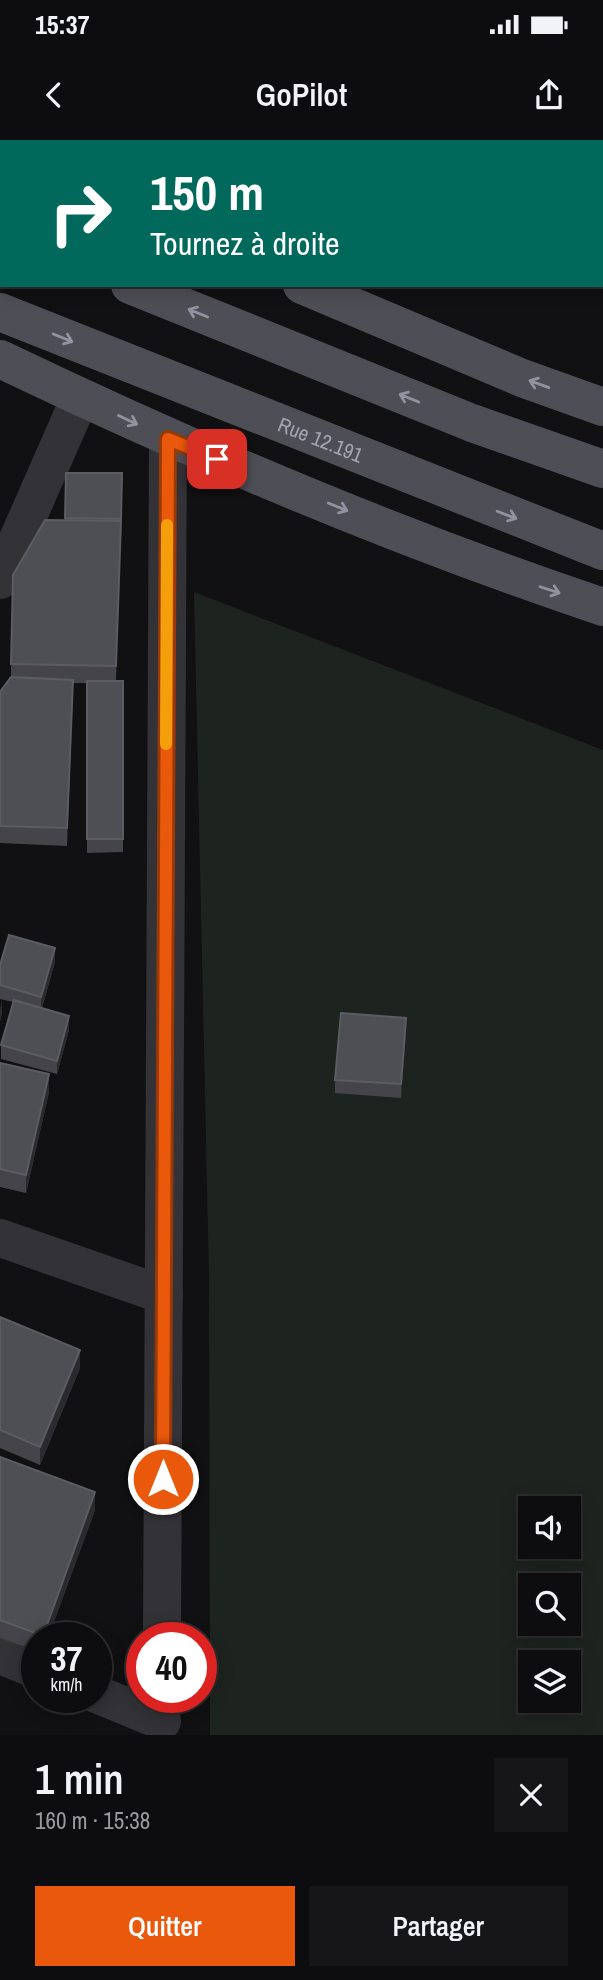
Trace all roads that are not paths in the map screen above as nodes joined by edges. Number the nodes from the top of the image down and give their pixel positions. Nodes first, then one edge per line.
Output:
1 (135, 287) edge
2 (307, 287) edge
3 (0, 313) edge
4 (0, 359) edge
5 (80, 398) junction
6 (603, 407) edge
7 (168, 439) junction
8 (603, 468) edge
9 (603, 551) edge
10 (0, 580) edge
11 (603, 607) edge
12 (0, 1238) edge
13 (164, 1294) junction
14 (162, 1622) edge
15 (0, 1655) edge
16 (21, 1664) edge
17 (112, 1700) edge
18 (162, 1718) edge

8 -> 1 main road
6 -> 2 main road
3 -> 9 main road, Rue 12.191
4 - 5 main road
5 -> 7 main road
5 - 10 street
7 -> 11 main road
7 - 13 street
12 - 13 street
13 - 14 street
15 - 16 street
17 - 18 street

